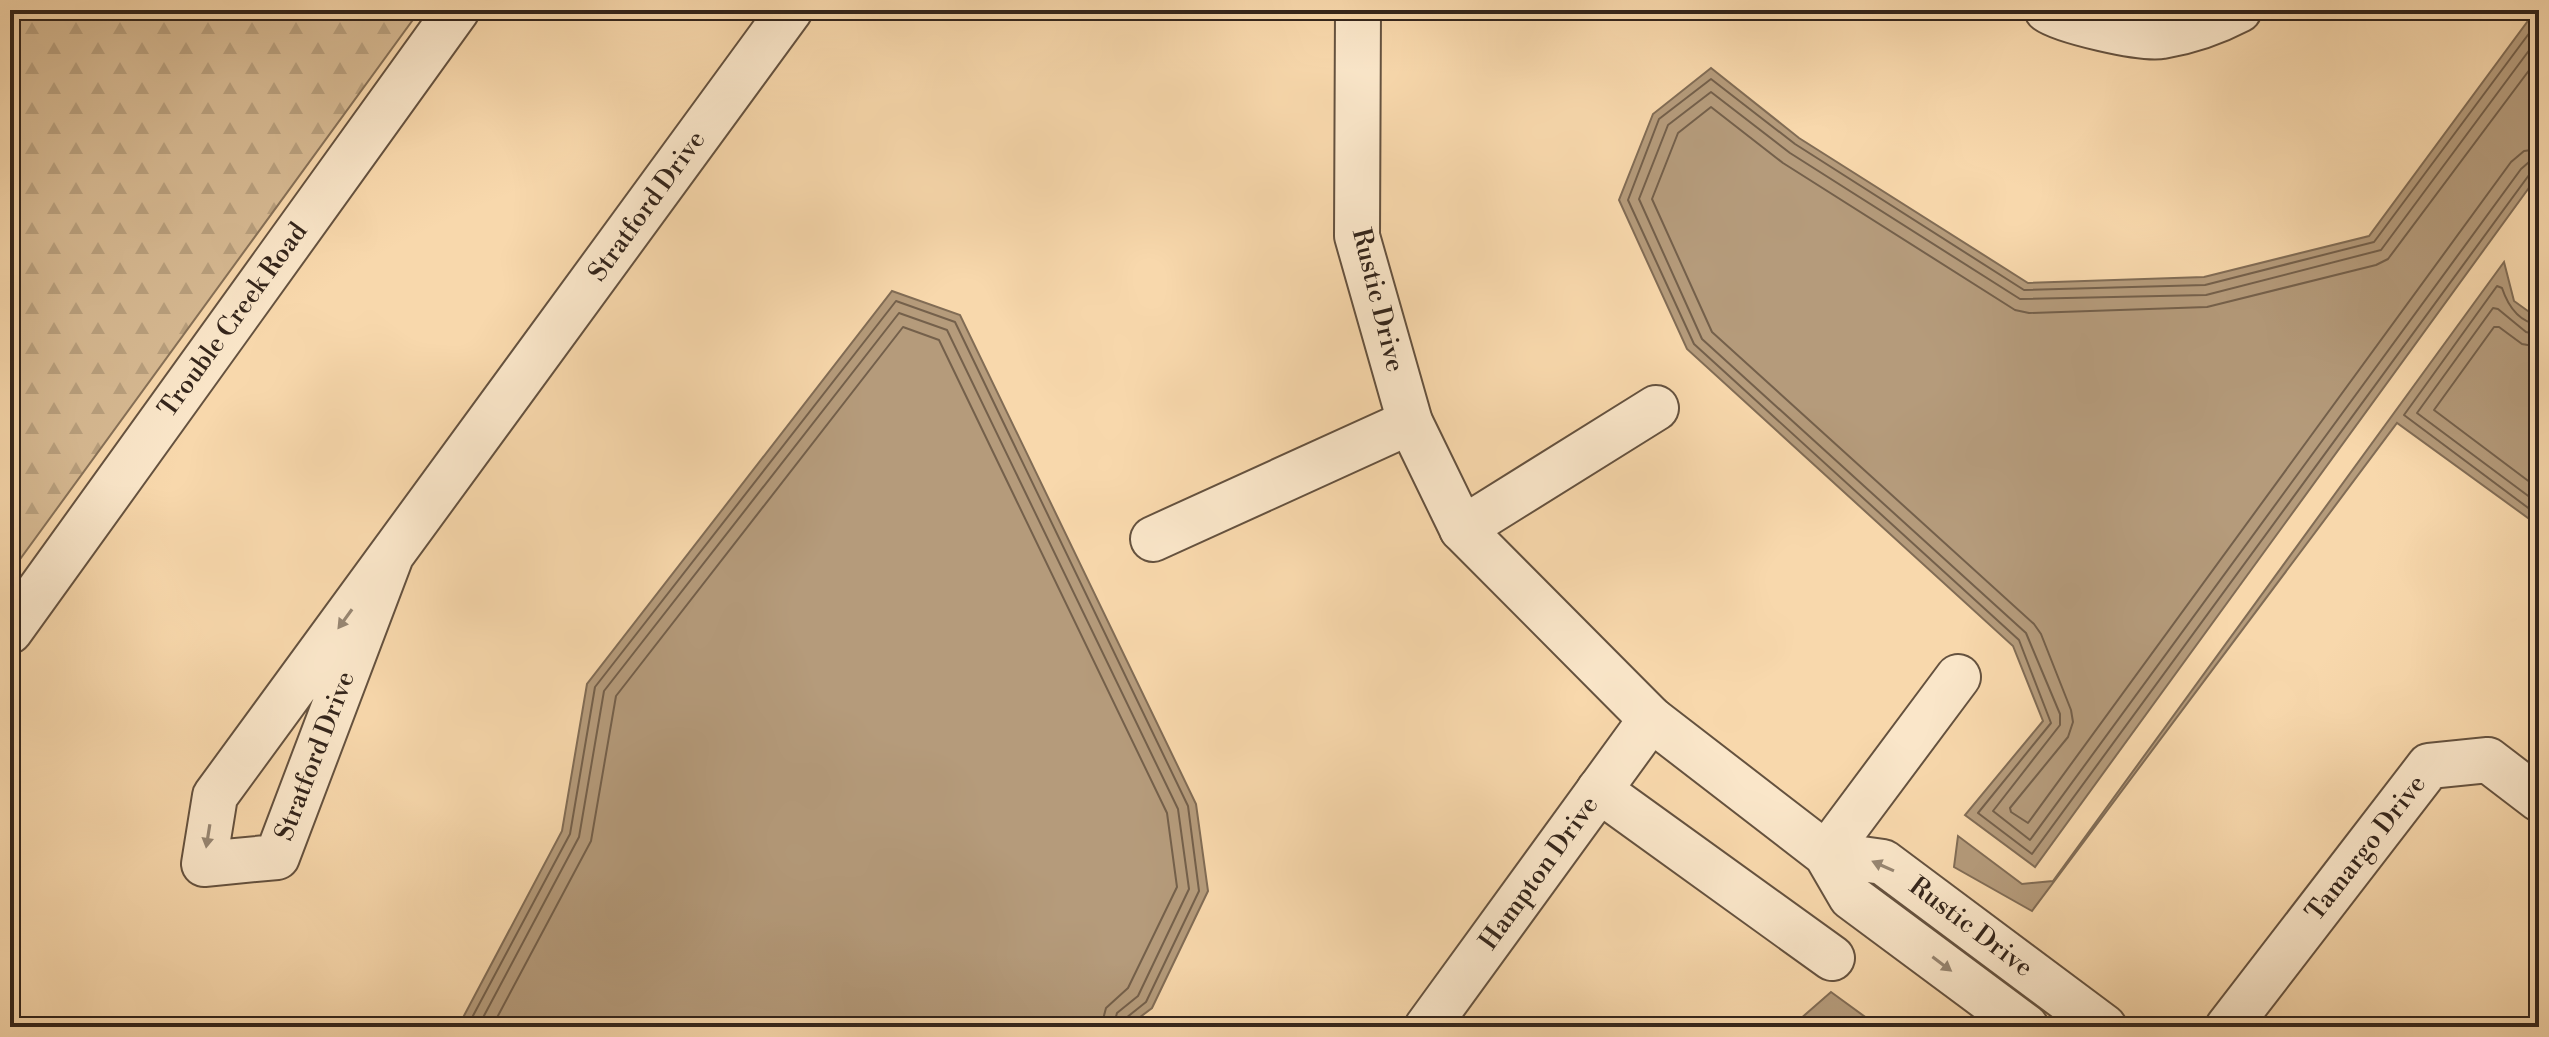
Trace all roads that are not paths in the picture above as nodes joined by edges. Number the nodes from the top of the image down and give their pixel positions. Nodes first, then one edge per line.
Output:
1 (457, 10) edge
2 (790, 10) edge
3 (1358, 10) edge
4 (2047, 10) edge
5 (2239, 10) edge
6 (1656, 408) dead end
7 (1410, 422) junction
8 (1462, 529) junction
9 (1153, 539) dead end
10 (391, 556) junction
11 (10, 631) edge
12 (1958, 677) dead end
13 (1651, 719) junction
14 (1599, 790) junction
15 (2539, 799) edge
16 (1826, 854) junction
17 (1832, 958) dead end
18 (1427, 1027) edge
19 (2026, 1027) edge
20 (2104, 1027) edge
21 (2228, 1027) edge

1 - 11 street, Trouble Creek Road
2 - 10 street, Stratford Drive
3 - 7 street, Rustic Drive
4 - 5 street
6 - 8 street
7 - 8 street, Rustic Drive
7 - 9 street
8 - 13 street, Rustic Drive
10 -> 10 street, Stratford Drive
12 - 16 street
13 - 14 street, Hampton Drive
13 - 16 street, Rustic Drive
14 - 17 street
14 - 18 street, Hampton Drive
15 - 21 street, Tamargo Drive
16 -> 19 street, Rustic Drive
20 -> 16 street, Rustic Drive

